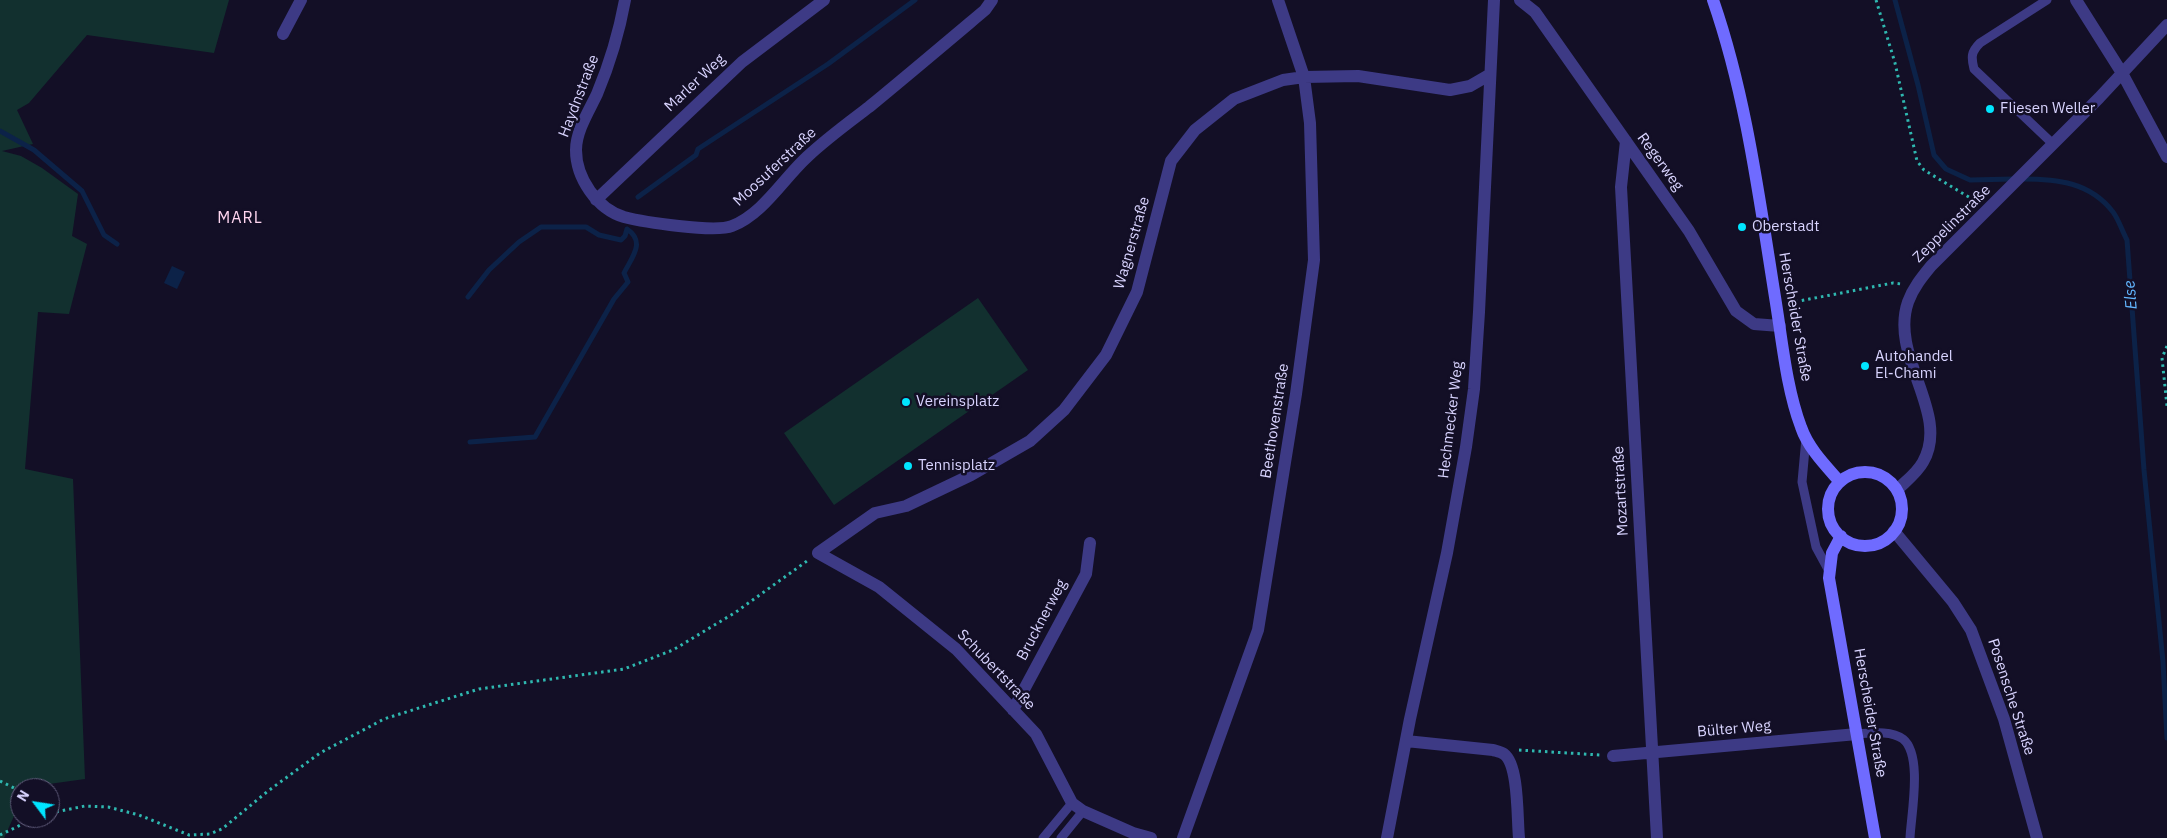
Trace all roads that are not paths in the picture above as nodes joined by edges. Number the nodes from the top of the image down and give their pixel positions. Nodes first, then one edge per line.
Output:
1 (301, 0) edge
2 (625, 0) edge
3 (824, 0) edge
4 (992, 0) edge
5 (1278, 0) edge
6 (1494, 0) edge
7 (1520, 0) edge
8 (1713, 0) edge
9 (2047, 0) edge
10 (2076, 0) edge
11 (2167, 26) edge
12 (283, 34) dead end
13 (2122, 73) junction
14 (1490, 75) junction
15 (1304, 77) junction
16 (1626, 141) junction
17 (2053, 144) junction
18 (2167, 157) edge
19 (596, 200) junction
20 (1780, 326) junction
21 (1806, 437) junction
22 (1840, 482) junction
23 (1897, 490) junction
24 (1894, 531) junction
25 (1841, 536) junction
26 (1090, 543) dead end
27 (818, 553) joint
28 (1829, 571) junction
29 (1013, 710) junction
30 (1857, 734) junction
31 (1406, 741) junction
32 (1652, 753) junction
33 (1613, 756) road end
34 (1072, 803) junction
35 (1083, 811) junction
36 (1044, 838) edge
37 (1061, 838) edge
38 (1151, 838) edge
39 (1183, 838) edge
40 (1387, 838) edge
41 (1519, 838) edge
42 (1657, 838) edge
43 (1875, 838) edge
44 (1910, 838) edge
45 (2037, 838) edge

1 - 12 street
2 - 19 street, Haydnstraße
3 - 19 street, Marler Weg
4 - 19 street, Moosuferstraße
5 - 15 street, Beethovenstraße
6 - 14 street, Hechmecker Weg
7 - 16 street, Regerweg
8 - 20 main road, Herscheider Straße
9 - 17 lane
10 - 13 street
11 - 13 street, Zeppelinstraße
13 - 17 street, Zeppelinstraße
13 - 18 street
14 - 15 street, Wagnerstraße
14 - 31 street, Hechmecker Weg
15 - 27 street, Wagnerstraße
15 - 39 street, Beethovenstraße
16 - 20 street, Regerweg
16 - 32 street, Mozartstraße
17 - 23 street, Zeppelinstraße
20 - 21 main road, Herscheider Straße
21 - 22 main road, Herscheider Straße
21 - 28 lane
22 - 23 main road
22 - 25 main road
23 - 24 main road
24 - 25 main road
24 - 45 street, Posensche Straße
25 - 28 main road, Herscheider Straße
26 - 29 street, Brucknerweg
27 - 29 street, Schubertstraße
28 - 30 main road, Herscheider Straße
29 - 34 street, Schubertstraße
30 - 32 street, Bülter Weg
30 - 43 main road, Herscheider Straße
30 - 44 lane
31 - 40 street, Hechmecker Weg
31 - 41 street
32 - 33 street, Bülter Weg
32 - 42 street, Mozartstraße
34 - 35 street, Schubertstraße
34 - 36 lane
35 - 37 lane
35 - 38 street, Schubertstraße

